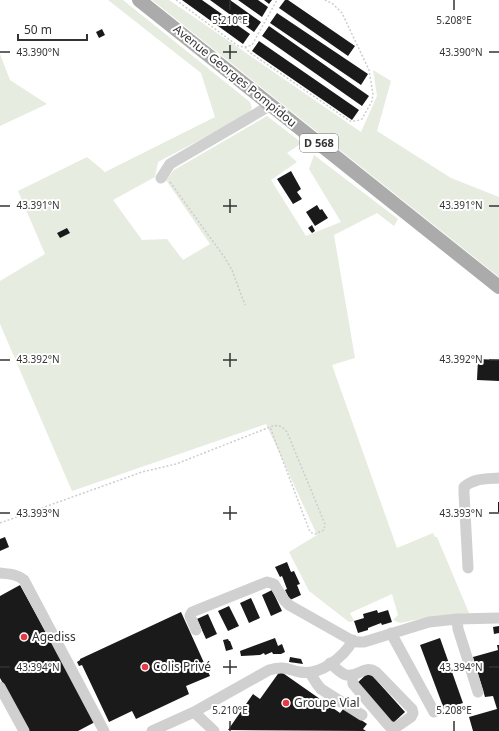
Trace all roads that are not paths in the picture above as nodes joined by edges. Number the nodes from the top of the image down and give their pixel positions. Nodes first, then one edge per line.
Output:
1 (140, 0) edge
2 (272, 105) junction
3 (163, 174) road end
4 (499, 287) edge
5 (499, 478) edge
6 (468, 568) dead end
7 (0, 573) edge
8 (499, 618) edge
9 (457, 619) junction
10 (196, 630) dead end
11 (391, 633) junction
12 (353, 640) junction
13 (330, 663) junction
14 (310, 673) junction
15 (352, 675) junction
16 (0, 686) edge
17 (478, 692) dead end
18 (194, 712) junction
19 (434, 712) dead end
20 (362, 715) dead end
21 (24, 731) edge
22 (104, 731) edge
23 (152, 731) edge
24 (214, 731) edge

1 - 2 main road, Avenue Georges Pompidou / D 568
2 - 3 street
2 - 4 main road, Avenue Georges Pompidou / D 568
5 - 6 street
7 - 22 street
8 - 9 street
9 - 11 street
9 - 17 street
10 - 12 street
11 - 12 street
11 - 19 street
12 - 13 street
13 - 14 street
13 - 15 street
14 - 18 street
14 - 20 street
15 - 15 street
16 - 21 street
18 - 23 street
18 - 24 street

